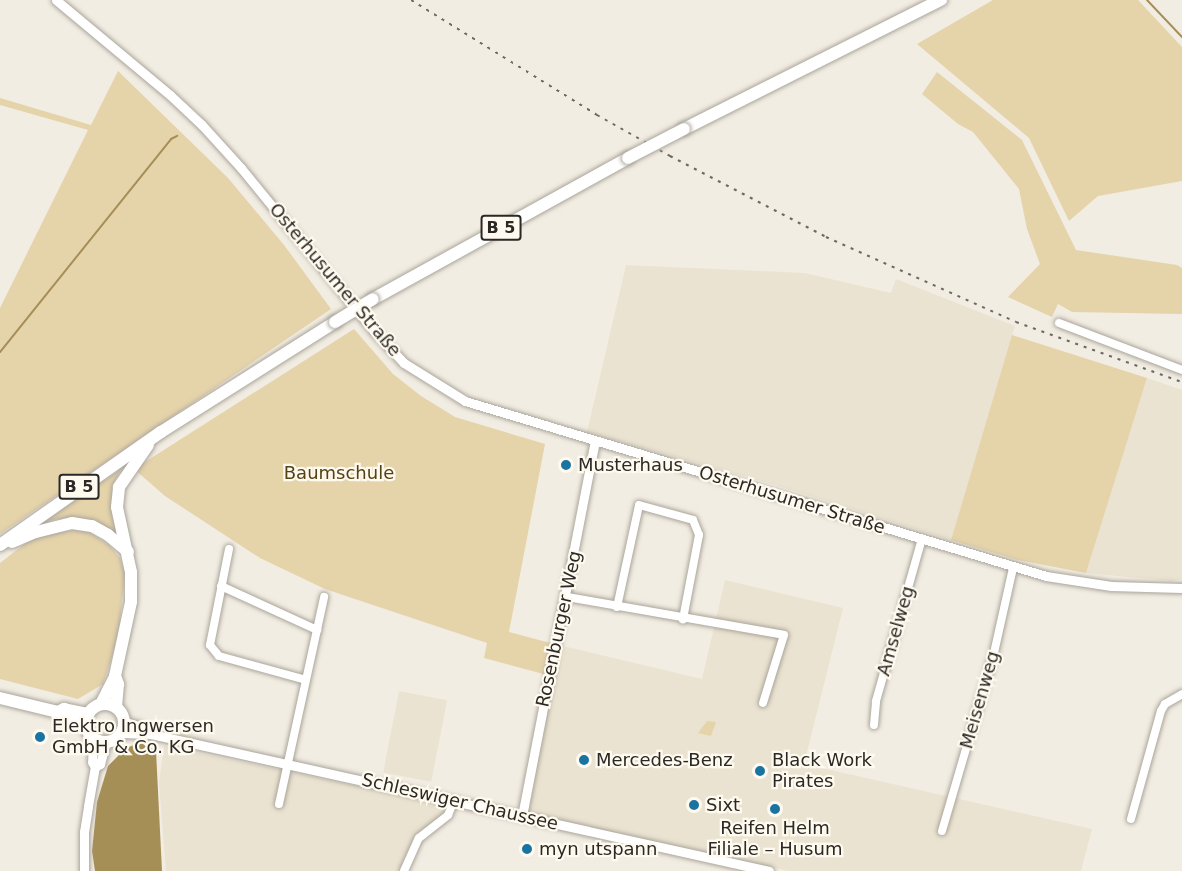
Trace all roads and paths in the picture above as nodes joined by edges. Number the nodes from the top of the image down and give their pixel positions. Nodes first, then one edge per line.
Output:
1 (56, 0) edge
2 (941, 0) edge
3 (1059, 323) dead end
4 (1182, 370) edge
5 (161, 432) junction
6 (595, 441) junction
7 (922, 538) junction
8 (0, 546) edge
9 (230, 549) dead end
10 (128, 552) junction
11 (1014, 568) junction
12 (221, 586) junction
13 (1182, 588) edge
14 (324, 597) dead end
15 (567, 597) junction
16 (617, 607) junction
17 (683, 618) junction
18 (316, 630) junction
19 (115, 676) junction
20 (306, 680) junction
21 (1182, 694) edge
22 (0, 698) edge
23 (101, 704) junction
24 (764, 704) dead end
25 (116, 707) junction
26 (87, 719) junction
27 (874, 725) dead end
28 (123, 728) junction
29 (93, 738) junction
30 (106, 742) junction
31 (288, 764) junction
32 (95, 767) junction
33 (454, 801) junction
34 (279, 804) dead end
35 (522, 816) junction
36 (1131, 819) dead end
37 (942, 831) dead end
38 (84, 871) edge
39 (404, 871) edge
40 (769, 871) edge

1 - 6 street, Osterhusumer Straße
2 - 5 main road, B 5, bridge
3 - 4 street
5 - 8 main road, B 5
5 - 10 main road
6 - 7 street, Osterhusumer Straße
6 - 15 street, Rosenburger Weg
7 - 11 street, Osterhusumer Straße
7 - 27 street, Amselweg
8 - 10 main road
9 - 12 street
10 - 19 main road
11 - 13 street, Osterhusumer Straße
11 - 37 street, Meisenweg
12 - 18 street
12 - 20 street
14 - 18 street
15 - 16 street
15 - 35 street, Rosenburger Weg
16 - 17 street
16 - 17 street
17 - 24 street
18 - 20 street
19 - 23 main road
19 - 25 main road
20 - 31 street
21 - 36 street
22 - 26 main road
23 - 25 main road
23 - 26 main road
25 - 28 main road
26 - 29 main road
28 - 30 main road
28 - 31 street, Schleswiger Chaussee
29 - 30 main road
29 - 32 street
30 - 32 street
31 - 33 street, Schleswiger Chaussee
31 - 34 street
32 - 38 street
33 - 35 street, Schleswiger Chaussee
33 - 39 street
35 - 40 street, Schleswiger Chaussee

